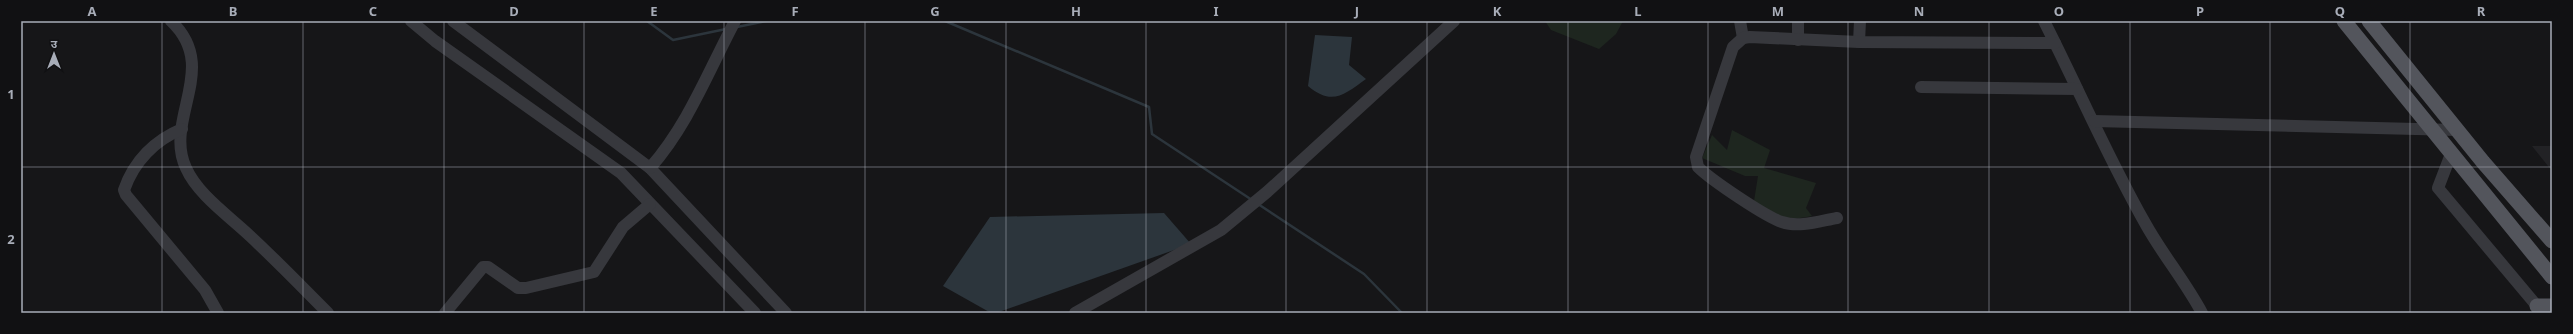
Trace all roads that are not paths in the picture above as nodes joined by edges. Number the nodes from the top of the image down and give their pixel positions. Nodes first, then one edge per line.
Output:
1 (172, 21) edge
2 (411, 21) edge
3 (454, 21) edge
4 (735, 21) edge
5 (1454, 21) edge
6 (1740, 21) edge
7 (1798, 21) edge
8 (1860, 21) edge
9 (2044, 21) edge
10 (2344, 21) edge
11 (2369, 21) edge
12 (1743, 38) junction
13 (1798, 40) junction
14 (1859, 42) junction
15 (2055, 43) junction
16 (1920, 87) dead end
17 (2078, 89) junction
18 (2094, 121) junction
19 (182, 128) junction
20 (2432, 130) junction
21 (2456, 130) junction
22 (2451, 154) junction
23 (650, 168) junction
24 (650, 204) junction
25 (1837, 218) dead end
26 (2552, 242) edge
27 (2552, 277) edge
28 (2552, 306) edge
29 (2540, 309) edge
30 (218, 313) edge
31 (328, 313) edge
32 (445, 313) edge
33 (755, 313) edge
34 (786, 313) edge
35 (1075, 313) edge
36 (2202, 313) edge

1 - 19 street
2 - 24 street
3 - 23 street
4 - 23 street
5 - 35 street
6 - 12 street
7 - 13 street
8 - 14 street
9 - 15 street
10 - 20 main road
11 - 21 main road
12 - 13 street
12 - 25 street
13 - 14 street
14 - 15 street
15 - 17 street
16 - 17 street
17 - 18 street
18 - 20 street
18 - 36 street
19 - 30 street
19 - 31 street
20 - 21 street
20 - 22 main road
21 - 26 main road
22 - 27 main road
22 - 29 street
23 - 34 street
24 - 32 street
24 - 33 street
28 - 29 main road

